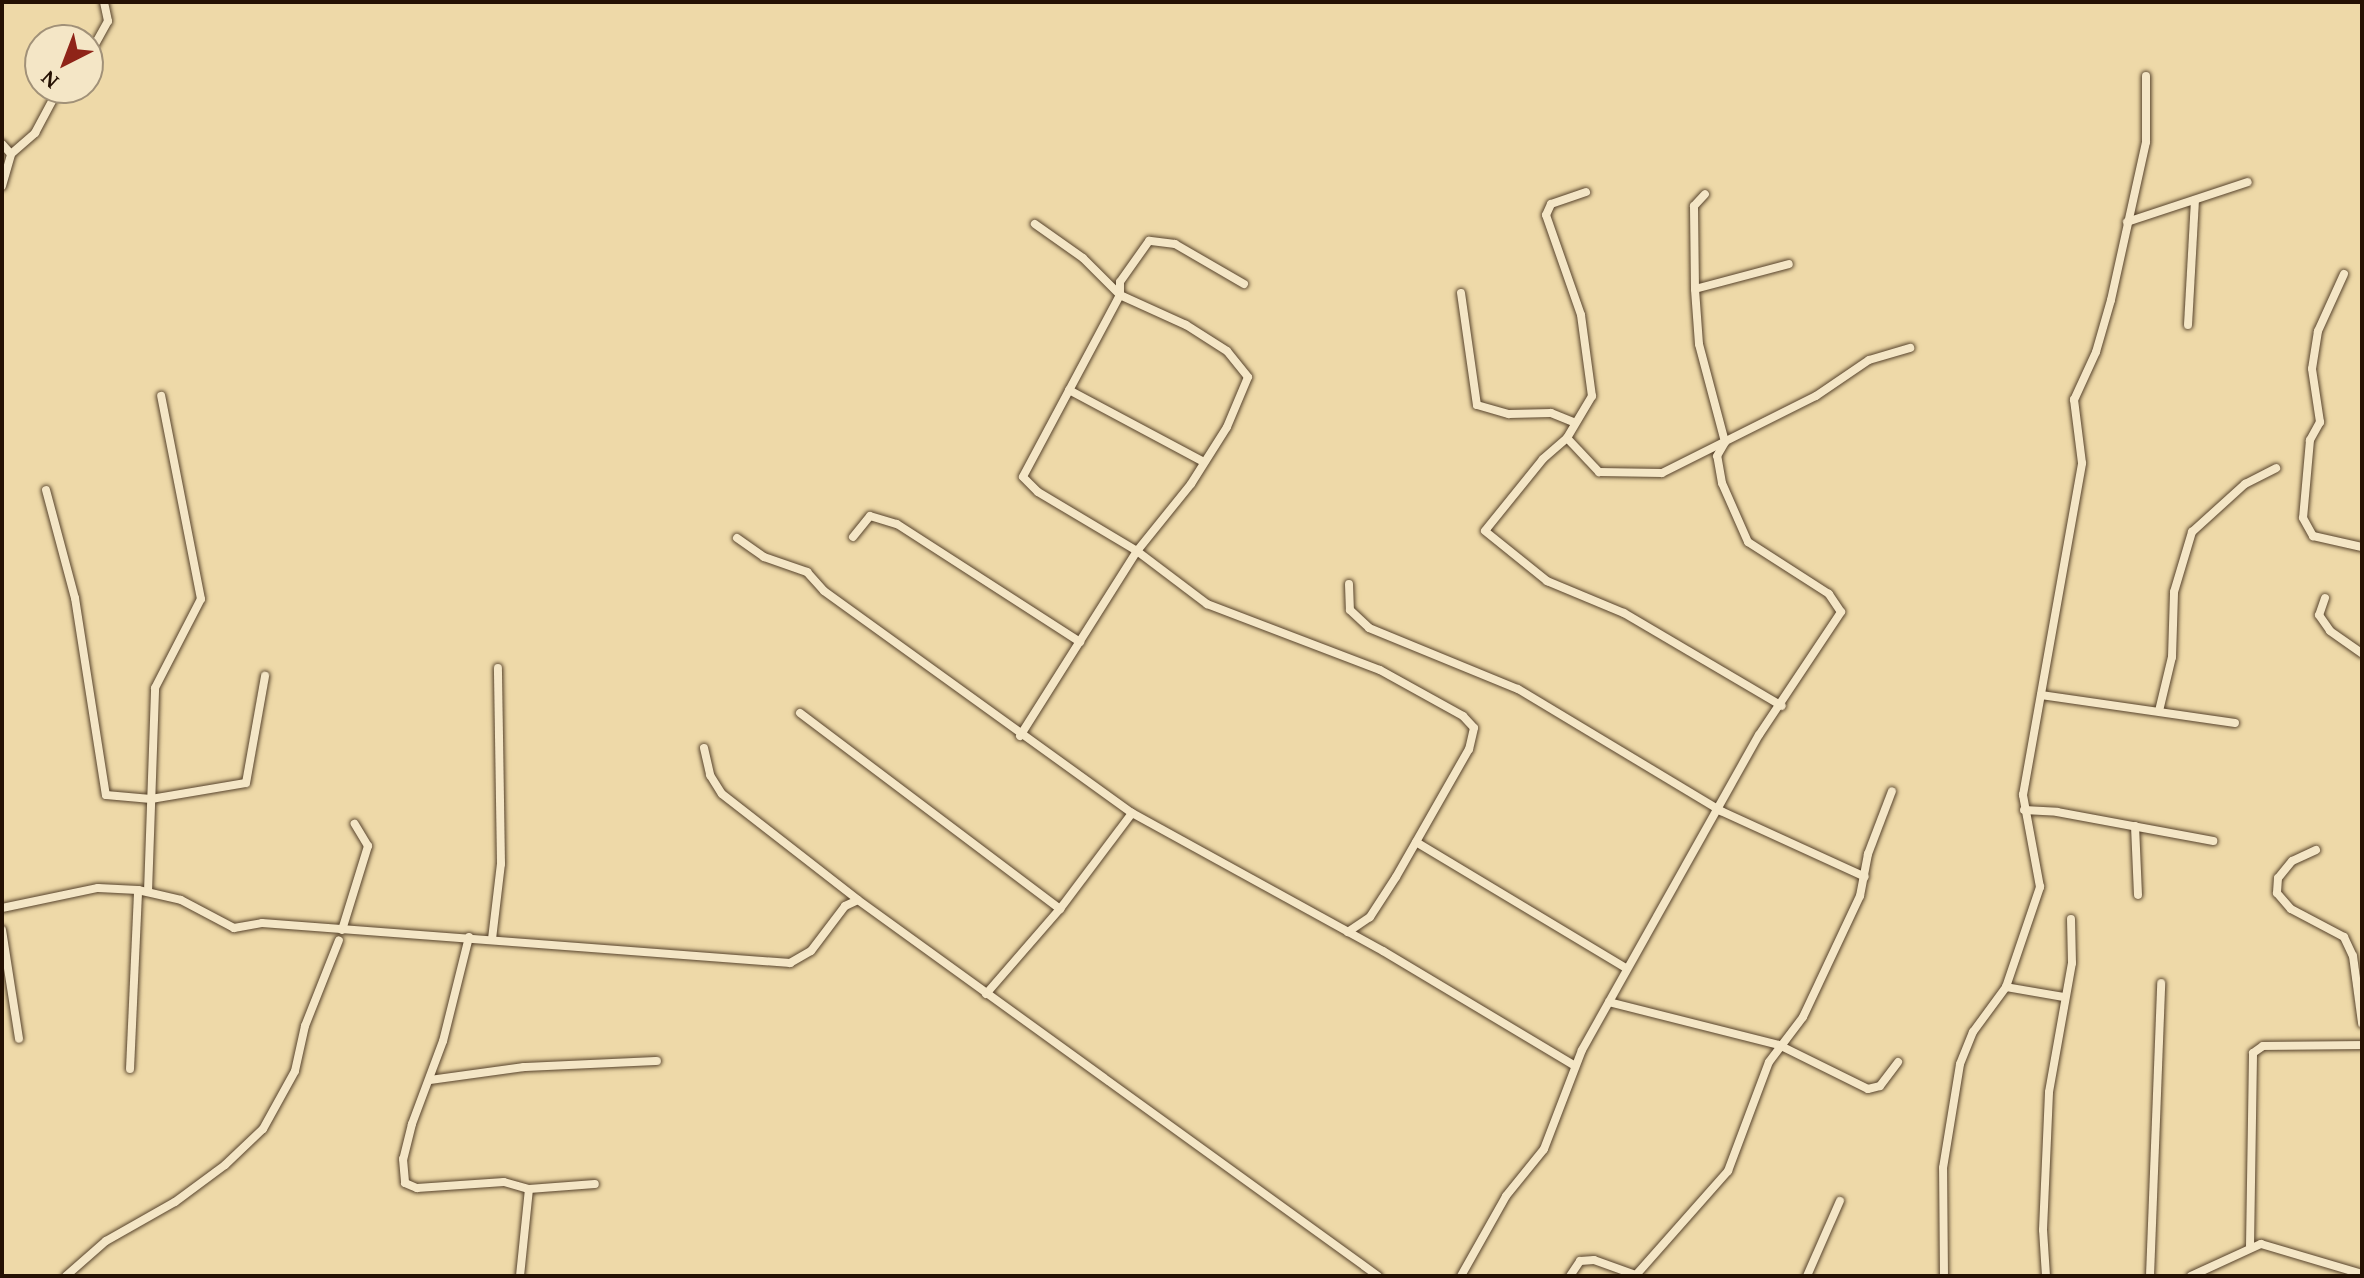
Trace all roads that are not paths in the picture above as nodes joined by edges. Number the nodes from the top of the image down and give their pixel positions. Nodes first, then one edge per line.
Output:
1 (104, 2) edge
2 (104, 28) edge
3 (2146, 76) dead end
4 (50, 104) edge
5 (2, 144) edge
6 (11, 154) junction
7 (2248, 182) dead end
8 (2, 186) edge
9 (1586, 192) dead end
10 (1705, 194) dead end
11 (2195, 200) junction
12 (2127, 222) junction
13 (1035, 224) dead end
14 (1789, 264) dead end
15 (2344, 274) dead end
16 (1244, 284) dead end
17 (1695, 289) junction
18 (1461, 293) dead end
19 (1120, 295) junction
20 (2188, 325) dead end
21 (1910, 348) dead end
22 (1069, 390) junction
23 (161, 396) dead end
24 (1573, 422) junction
25 (1567, 438) junction
26 (1725, 442) junction
27 (1202, 461) junction
28 (2276, 468) dead end
29 (46, 490) dead end
30 (853, 537) dead end
31 (737, 538) dead end
32 (2362, 547) edge
33 (1137, 551) junction
34 (1349, 584) dead end
35 (2325, 598) dead end
36 (1080, 642) junction
37 (2362, 653) edge
38 (498, 668) dead end
39 (265, 676) dead end
40 (2041, 695) junction
41 (1782, 706) junction
42 (2159, 711) junction
43 (800, 713) dead end
44 (2235, 723) dead end
45 (1020, 736) junction
46 (704, 748) dead end
47 (1892, 791) dead end
48 (151, 799) junction
49 (2024, 810) junction
50 (1721, 811) junction
51 (1132, 813) junction
52 (355, 824) dead end
53 (2135, 826) junction
54 (2213, 841) dead end
55 (1416, 842) junction
56 (2316, 850) dead end
57 (1865, 877) junction
58 (143, 891) junction
59 (2138, 895) dead end
60 (858, 900) junction
61 (2, 908) edge
62 (1060, 909) junction
63 (2071, 919) dead end
64 (2, 930) edge
65 (1348, 932) junction
66 (340, 935) junction
67 (469, 937) junction
68 (492, 939) junction
69 (1626, 968) junction
70 (2161, 983) dead end
71 (2006, 987) junction
72 (986, 994) junction
73 (2064, 997) junction
74 (1609, 1002) junction
75 (2362, 1023) edge
76 (19, 1039) dead end
77 (1779, 1045) junction
78 (2362, 1045) edge
79 (657, 1061) dead end
80 (1898, 1062) dead end
81 (1575, 1066) junction
82 (130, 1069) dead end
83 (430, 1080) junction
84 (595, 1184) dead end
85 (529, 1189) junction
86 (1840, 1201) dead end
87 (2250, 1246) junction
88 (2362, 1274) edge
89 (66, 1276) edge
90 (520, 1276) edge
91 (1378, 1276) edge
92 (1461, 1276) edge
93 (1570, 1276) edge
94 (1636, 1276) edge
95 (1807, 1276) edge
96 (1944, 1276) edge
97 (2046, 1276) edge
98 (2150, 1276) edge
99 (2191, 1276) edge

1 - 2 street
3 - 12 street
4 - 6 street
5 - 6 street
6 - 8 street
7 - 11 street
9 - 24 street
10 - 17 street
11 - 12 street
11 - 20 street
12 - 40 street
13 - 19 street
14 - 17 street
15 - 32 street
16 - 19 street
17 - 26 street
18 - 24 street
19 - 22 street
19 - 27 street
21 - 26 street
22 - 27 street
22 - 33 street
23 - 48 street
24 - 25 street
25 - 26 street
25 - 41 street
26 - 41 street
27 - 33 street
28 - 42 street
29 - 48 street
30 - 36 street
31 - 45 street
33 - 36 street
33 - 55 street
34 - 50 street
35 - 37 street
36 - 45 street
38 - 68 street
39 - 48 street
40 - 42 street
40 - 49 street
41 - 50 street
42 - 44 street
43 - 62 street
45 - 51 street
46 - 60 street
47 - 57 street
48 - 58 street
49 - 53 street
49 - 71 street
50 - 57 street
50 - 69 street
51 - 62 street
51 - 65 street
52 - 66 street
53 - 54 street
53 - 59 street
55 - 65 street
55 - 69 street
56 - 75 street
57 - 77 street
58 - 61 street
58 - 66 street
58 - 82 street
60 - 68 street
60 - 72 street
62 - 72 street
63 - 73 street
64 - 76 street
65 - 81 street
66 - 67 street
66 - 89 street
67 - 68 street
67 - 83 street
69 - 74 street
70 - 98 street
71 - 73 street
71 - 96 street
72 - 91 street
73 - 97 street
74 - 77 street
74 - 81 street
77 - 80 street
77 - 94 street
78 - 87 street
79 - 83 street
81 - 92 street
83 - 85 street
84 - 85 street
85 - 90 street
86 - 95 street
87 - 88 street
87 - 99 street
93 - 94 street

